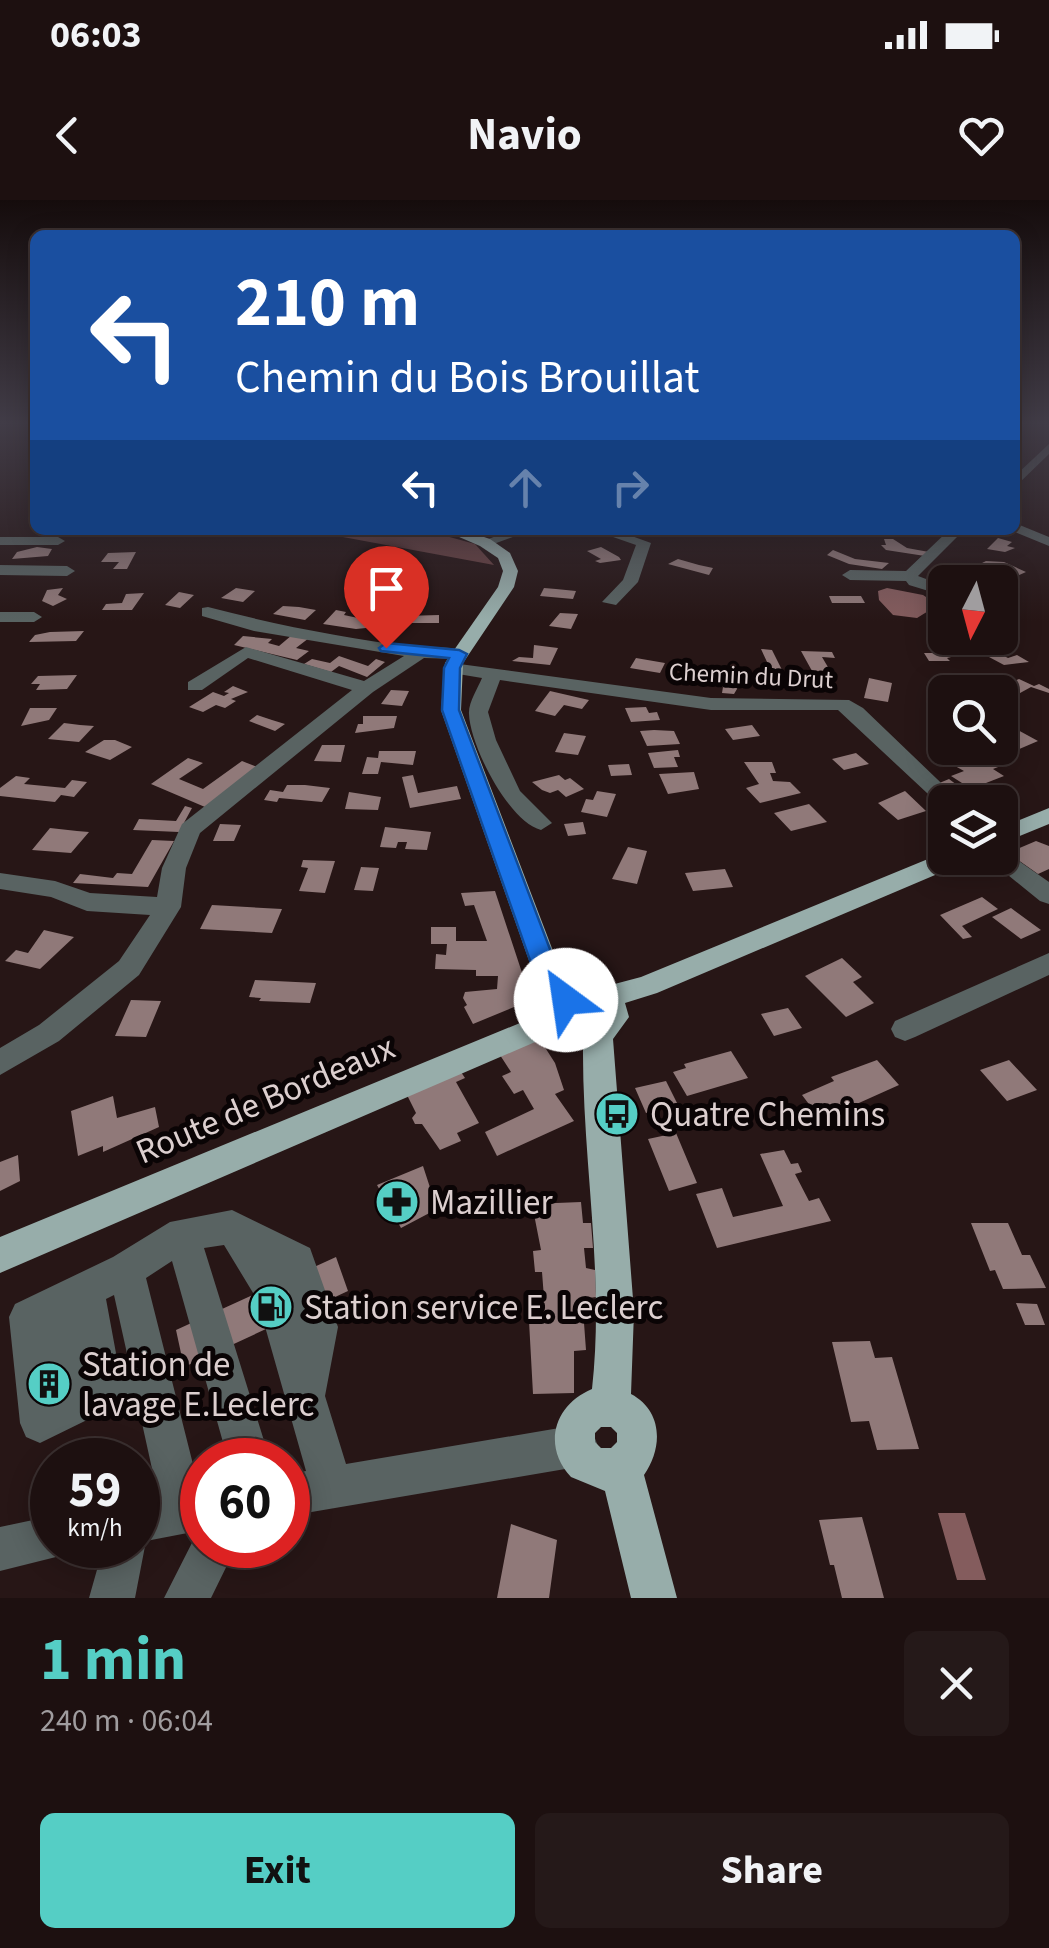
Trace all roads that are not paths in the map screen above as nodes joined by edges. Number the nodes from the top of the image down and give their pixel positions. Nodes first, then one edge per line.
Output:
1 (1020, 529) edge
2 (617, 535) edge
3 (952, 535) edge
4 (486, 537) edge
5 (0, 541) edge
6 (58, 541) dead end
7 (1049, 542) edge
8 (0, 570) edge
9 (67, 571) dead end
10 (850, 575) dead end
11 (910, 576) junction
12 (928, 586) edge
13 (610, 602) dead end
14 (208, 612) dead end
15 (0, 617) edge
16 (34, 617) dead end
17 (420, 653) junction
18 (456, 661) junction
19 (493, 673) junction
20 (195, 686) dead end
21 (366, 688) junction
22 (932, 785) edge
23 (1049, 815) edge
24 (541, 823) dead end
25 (1018, 829) edge
26 (928, 868) edge
27 (1018, 870) edge
28 (0, 881) edge
29 (1049, 895) edge
30 (168, 907) junction
31 (1049, 963) edge
32 (605, 998) junction
33 (566, 1007) junction
34 (905, 1030) dead end
35 (598, 1034) junction
36 (0, 1063) edge
37 (232, 1227) junction
38 (182, 1234) junction
39 (0, 1254) edge
40 (126, 1270) junction
41 (69, 1298) junction
42 (150, 1368) junction
43 (103, 1392) junction
44 (305, 1396) junction
45 (610, 1405) junction
46 (155, 1438) edge
47 (242, 1438) edge
48 (577, 1446) junction
49 (621, 1469) junction
50 (332, 1487) junction
51 (310, 1490) edge
52 (30, 1543) edge
53 (0, 1549) edge
54 (131, 1568) edge
55 (203, 1568) edge
56 (112, 1598) edge
57 (187, 1598) edge
58 (654, 1598) edge

1 - 7 street
2 - 13 street
3 - 11 street
4 - 18 main road
5 - 6 street
8 - 9 street
10 - 11 street
11 - 12 street
14 - 17 street, Chemin du Drut
15 - 16 street
17 - 18 street, Chemin du Drut
17 - 21 street
18 - 19 street, Chemin du Drut
18 - 33 main road
19 - 22 street, Chemin du Drut
19 - 24 street
20 - 21 street
21 - 30 street
23 - 25 main road
26 - 32 main road
27 - 29 street
28 - 30 street
30 - 36 street
31 - 34 street
32 - 33 main road
32 - 35 main road
33 - 35 main road
33 - 39 main road, Route de Bordeaux
35 - 45 main road
37 - 38 street
37 - 44 street
37 - 44 street
38 - 40 street
38 - 47 street
40 - 41 street
40 - 42 street
41 - 43 street
41 - 43 street
42 - 43 street
42 - 46 street
44 - 50 street
45 - 48 main road
45 - 49 main road
48 - 49 main road
48 - 50 street
49 - 58 main road
50 - 51 street
52 - 53 street
54 - 56 street
55 - 57 street

